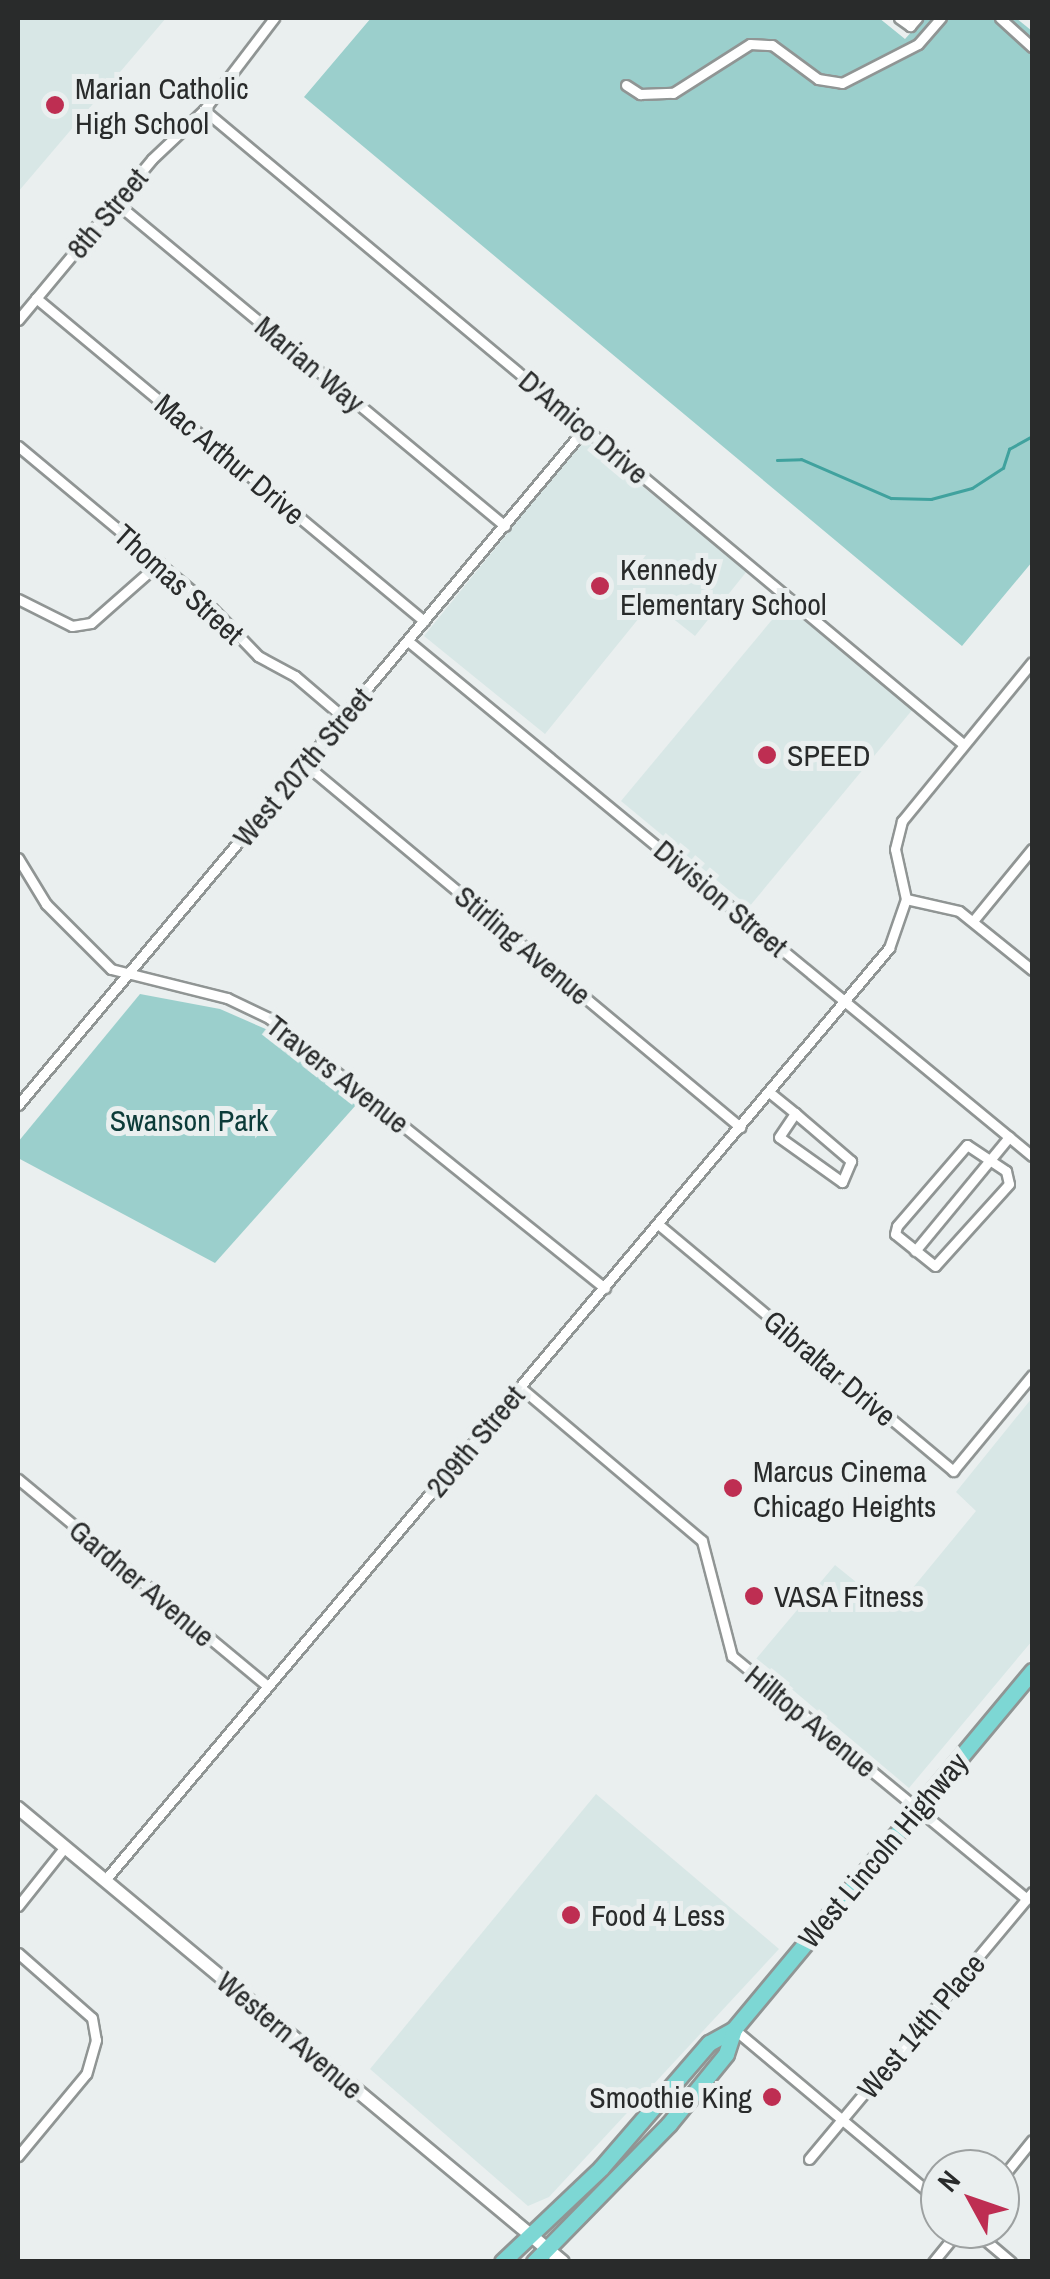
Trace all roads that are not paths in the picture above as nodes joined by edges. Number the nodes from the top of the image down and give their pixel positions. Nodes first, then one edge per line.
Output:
1 (274, 18) edge
2 (899, 18) edge
3 (917, 18) edge
4 (941, 18) edge
5 (1000, 18) edge
6 (1032, 47) edge
7 (626, 85) dead end
8 (204, 110) junction
9 (115, 202) junction
10 (36, 298) junction
11 (18, 320) edge
12 (585, 428) junction
13 (18, 446) edge
14 (505, 526) junction
15 (159, 563) junction
16 (18, 599) edge
17 (424, 621) junction
18 (408, 641) junction
19 (1032, 662) edge
20 (344, 717) junction
21 (963, 744) junction
22 (305, 764) junction
23 (1032, 849) edge
24 (18, 858) edge
25 (906, 899) junction
26 (973, 921) junction
27 (1032, 970) edge
28 (126, 976) junction
29 (844, 1002) junction
30 (769, 1092) junction
31 (18, 1106) edge
32 (794, 1113) junction
33 (740, 1128) junction
34 (1009, 1137) junction
35 (1032, 1156) edge
36 (992, 1159) junction
37 (658, 1224) junction
38 (914, 1251) junction
39 (605, 1288) junction
40 (1032, 1376) edge
41 (520, 1387) junction
42 (18, 1479) edge
43 (1032, 1671) edge
44 (268, 1686) junction
45 (18, 1808) edge
46 (918, 1809) junction
47 (65, 1848) junction
48 (104, 1880) junction
49 (1030, 1895) edge
50 (18, 1906) edge
51 (18, 1953) edge
52 (734, 2029) junction
53 (842, 2119) junction
54 (18, 2156) edge
55 (808, 2159) dead end
56 (920, 2185) edge
57 (531, 2235) junction
58 (548, 2249) junction
59 (502, 2262) edge
60 (534, 2262) edge
61 (564, 2262) edge

1 - 8 street, 8th Street
2 - 3 street
4 - 7 street
5 - 6 street
8 - 9 street, 8th Street
8 - 12 street, D'Amico Drive
9 - 10 street, 8th Street
9 - 14 street, Marian Way
10 - 11 street, 8th Street
10 - 17 street, Mac Arthur Drive
12 - 14 street, West 207th Street
12 - 21 street, D'Amico Drive
13 - 15 street, Thomas Street
14 - 17 street, West 207th Street
15 - 16 street
15 - 20 street, Thomas Street
17 - 18 street, West 207th Street
18 - 20 street, West 207th Street
18 - 29 street, Division Street
19 - 21 street
20 - 22 street, West 207th Street
21 - 25 street
22 - 28 street, West 207th Street
22 - 33 street, Stirling Avenue
23 - 26 street
24 - 28 street, Travers Avenue
25 - 26 street
25 - 29 street, 209th Street
26 - 27 street
28 - 31 street, West 207th Street
28 - 39 street, Travers Avenue
29 - 30 street, 209th Street
29 - 34 street, Division Street
30 - 32 street
30 - 33 street, 209th Street
32 - 32 street
33 - 37 street, 209th Street
34 - 35 street, Division Street
34 - 36 street
36 - 38 street
36 - 38 street
36 - 38 street
37 - 39 street, 209th Street
37 - 40 street, Gibraltar Drive
39 - 41 street, 209th Street
41 - 44 street, 209th Street
41 - 46 street, Hilltop Avenue
42 - 44 street, Gardner Avenue
43 - 46 main road, West Lincoln Highway
44 - 48 street, 209th Street
45 - 47 main road, Western Avenue
46 - 49 street, Hilltop Avenue
46 - 52 main road, West Lincoln Highway
47 - 48 main road, Western Avenue
47 - 50 street
48 - 57 main road, Western Avenue
49 - 53 street, West 14th Place
51 - 54 street
52 - 53 street
52 - 57 main road, West Lincoln Highway
52 - 58 main road, West Lincoln Highway
53 - 55 street, West 14th Place
53 - 56 street
57 - 58 main road, Western Avenue
57 - 59 main road, West Lincoln Highway
58 - 60 main road, West Lincoln Highway
58 - 61 main road, Western Avenue

